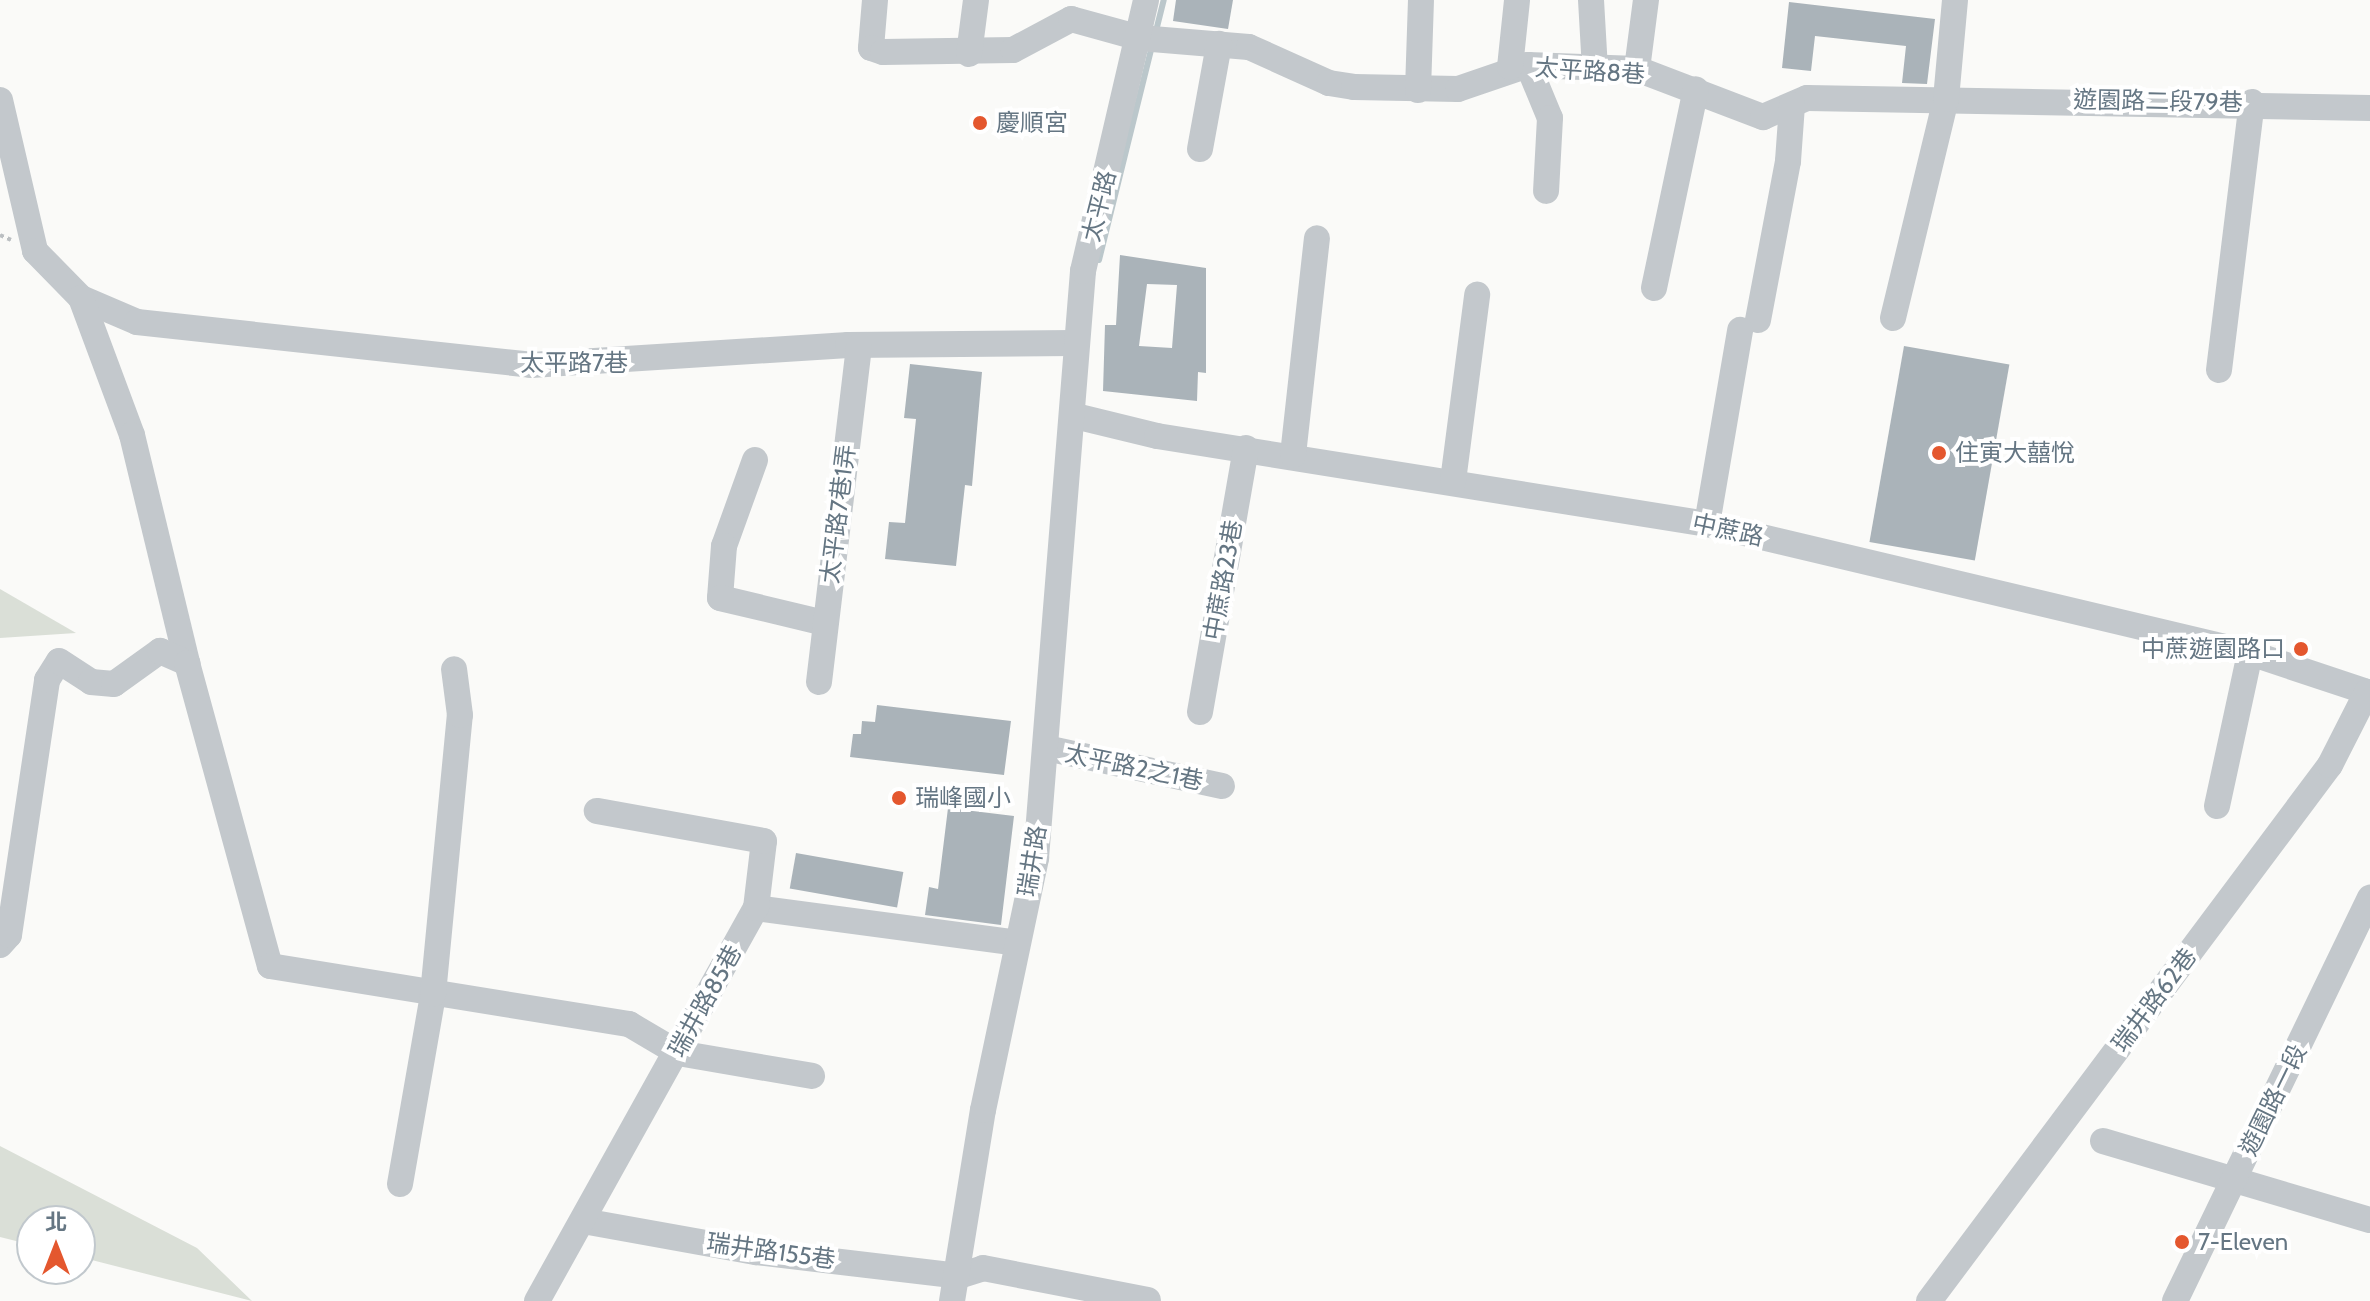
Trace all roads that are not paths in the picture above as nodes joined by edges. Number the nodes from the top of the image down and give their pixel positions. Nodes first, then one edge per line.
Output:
1 (875, 0) edge
2 (976, 0) edge
3 (1057, 0) edge
4 (1146, 0) edge
5 (1517, 0) edge
6 (1591, 0) edge
7 (1646, 0) edge
8 (1955, 0) edge
9 (1421, 1) edge
10 (1053, 29) junction
11 (1140, 38) junction
12 (1219, 44) junction
13 (969, 54) junction
14 (1519, 66) junction
15 (1595, 69) junction
16 (1637, 69) junction
17 (1696, 89) junction
18 (1418, 90) junction
19 (1946, 99) junction
20 (0, 100) edge
21 (2252, 102) junction
22 (1792, 105) junction
23 (2370, 108) edge
24 (1200, 149) dead end
25 (1546, 191) dead end
26 (1317, 238) dead end
27 (1654, 288) dead end
28 (1477, 295) dead end
29 (81, 298) junction
30 (1893, 318) dead end
31 (1073, 343) junction
32 (859, 346) junction
33 (2219, 370) dead end
34 (1075, 416) junction
35 (1246, 448) junction
36 (1293, 455) junction
37 (755, 460) dead end
38 (1453, 481) junction
39 (1707, 524) junction
40 (825, 623) junction
41 (2250, 653) junction
42 (187, 663) junction
43 (454, 669) dead end
44 (819, 682) dead end
45 (2368, 693) edge
46 (1200, 712) dead end
47 (1046, 748) junction
48 (1222, 786) dead end
49 (2217, 806) dead end
50 (597, 811) dead end
51 (2370, 898) edge
52 (756, 908) junction
53 (1017, 943) junction
54 (0, 945) edge
55 (433, 994) junction
56 (678, 1053) junction
57 (812, 1076) dead end
58 (2103, 1141) dead end
59 (2236, 1179) junction
60 (400, 1184) dead end
61 (2370, 1220) edge
62 (583, 1221) junction
63 (956, 1288) edge
64 (1148, 1300) edge
65 (537, 1301) edge
66 (1929, 1301) edge
67 (2175, 1301) edge

1 - 13 street
2 - 13 street
3 - 10 street
4 - 11 street, 太平路
5 - 14 street
6 - 15 street
7 - 16 street
8 - 19 street
9 - 18 street
10 - 11 street, 太平路8巷
10 - 13 street
11 - 12 street, 太平路8巷
11 - 31 street, 太平路
12 - 18 street, 太平路8巷
12 - 24 street
14 - 15 street, 太平路8巷
14 - 18 street, 太平路8巷
14 - 25 street
15 - 16 street, 太平路8巷
16 - 17 street, 太平路8巷
17 - 22 street, 太平路8巷
17 - 27 street
19 - 21 street, 遊園路二段79巷
19 - 22 street, 太平路8巷
19 - 30 street
20 - 29 street
21 - 23 street, 遊園路二段79巷
21 - 33 street
22 - 39 street
26 - 36 street
28 - 38 street
29 - 32 street, 太平路7巷
29 - 42 street
31 - 32 street, 太平路7巷
31 - 34 street, 太平路
32 - 40 street, 太平路7巷1弄
34 - 35 street, 中蔗路
34 - 47 street, 瑞井路
35 - 36 street, 中蔗路
35 - 46 street, 中蔗路23巷
36 - 38 street, 中蔗路
37 - 40 street
38 - 39 street, 中蔗路
39 - 41 street, 中蔗路
40 - 44 street, 太平路7巷1弄
41 - 45 street, 中蔗路
41 - 49 street
42 - 54 street
42 - 55 street
43 - 55 street
45 - 66 street, 瑞井路62巷
47 - 48 street, 太平路2之1巷
47 - 53 street, 瑞井路
50 - 52 street, 瑞井路85巷
51 - 59 street, 遊園路一段
52 - 53 street
52 - 56 street, 瑞井路85巷
53 - 63 street, 瑞井路
55 - 56 street
55 - 60 street
56 - 57 street
56 - 62 street, 瑞井路85巷
58 - 59 street
59 - 61 street
59 - 67 street, 遊園路一段
62 - 63 street, 瑞井路155巷
62 - 65 street, 瑞井路85巷
63 - 64 street, 瑞井路155巷

